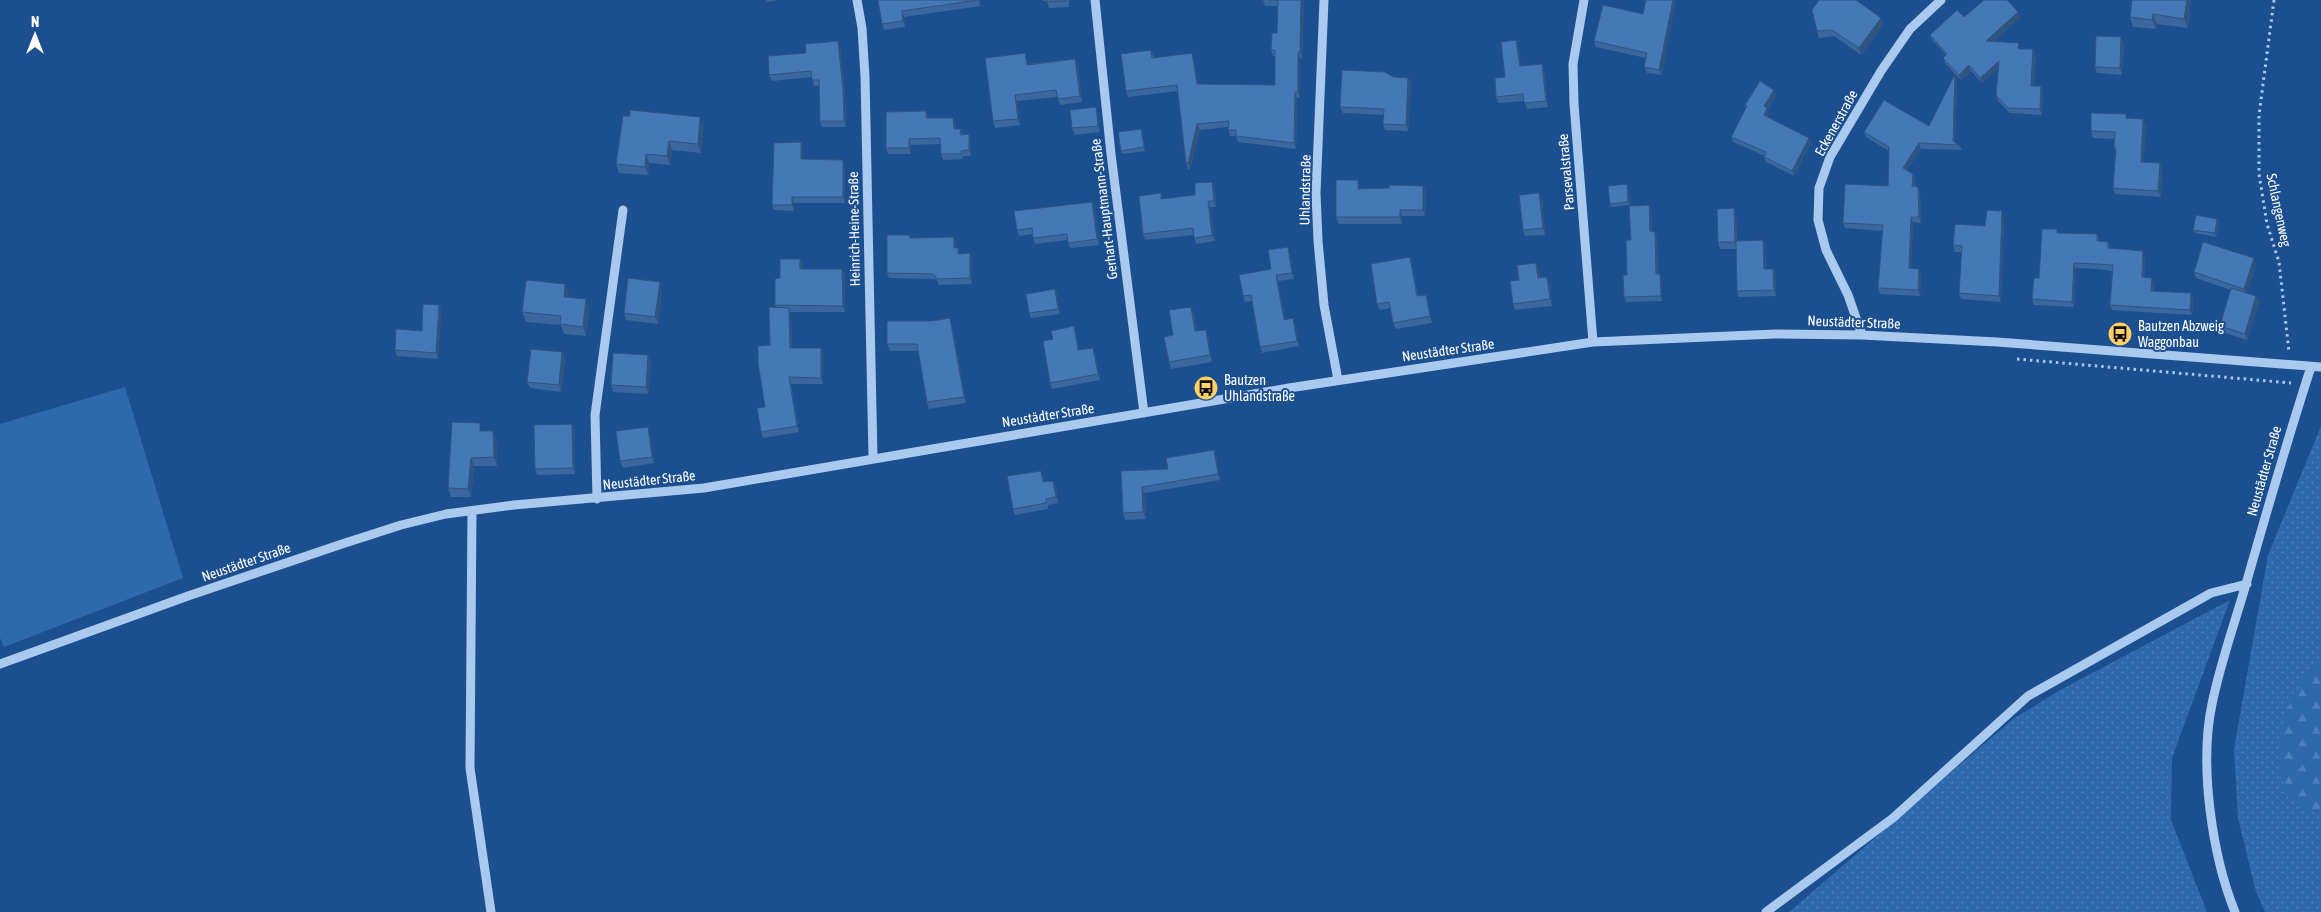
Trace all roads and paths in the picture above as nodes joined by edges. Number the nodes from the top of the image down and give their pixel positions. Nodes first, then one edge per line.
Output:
1 (857, 0) edge
2 (1095, 0) edge
3 (1324, 0) edge
4 (1584, 0) edge
5 (1942, 0) edge
6 (2274, 0) edge
7 (623, 210) dead end
8 (1862, 335) junction
9 (1593, 342) junction
10 (2291, 365) junction
11 (2311, 367) junction
12 (2321, 367) edge
13 (1338, 380) junction
14 (1144, 414) junction
15 (873, 458) junction
16 (597, 499) junction
17 (472, 511) junction
18 (2246, 584) junction
19 (0, 664) edge
20 (491, 912) edge
21 (1766, 912) edge
22 (2235, 912) edge

1 - 15 street, Heinrich-Heine-Straße
2 - 14 street, Gerhart-Hauptmann-Straße
3 - 13 street, Uhlandstraße
4 - 9 street, Parsevalstraße
5 - 8 street, Eckenerstraße
6 - 10 path, Schlangenweg
7 - 16 street, Neustädter Straße
8 - 9 street, Neustädter Straße
8 - 10 street, Neustädter Straße
9 - 13 street, Neustädter Straße
10 - 11 street, Neustädter Straße
11 - 12 street, Neustädter Straße
11 - 18 street, Neustädter Straße
13 - 14 street, Neustädter Straße
14 - 15 street, Neustädter Straße
15 - 16 street, Neustädter Straße
16 - 17 street, Neustädter Straße
17 - 19 street, Neustädter Straße
17 - 20 street
18 - 21 street
18 - 22 street, Neustädter Straße

